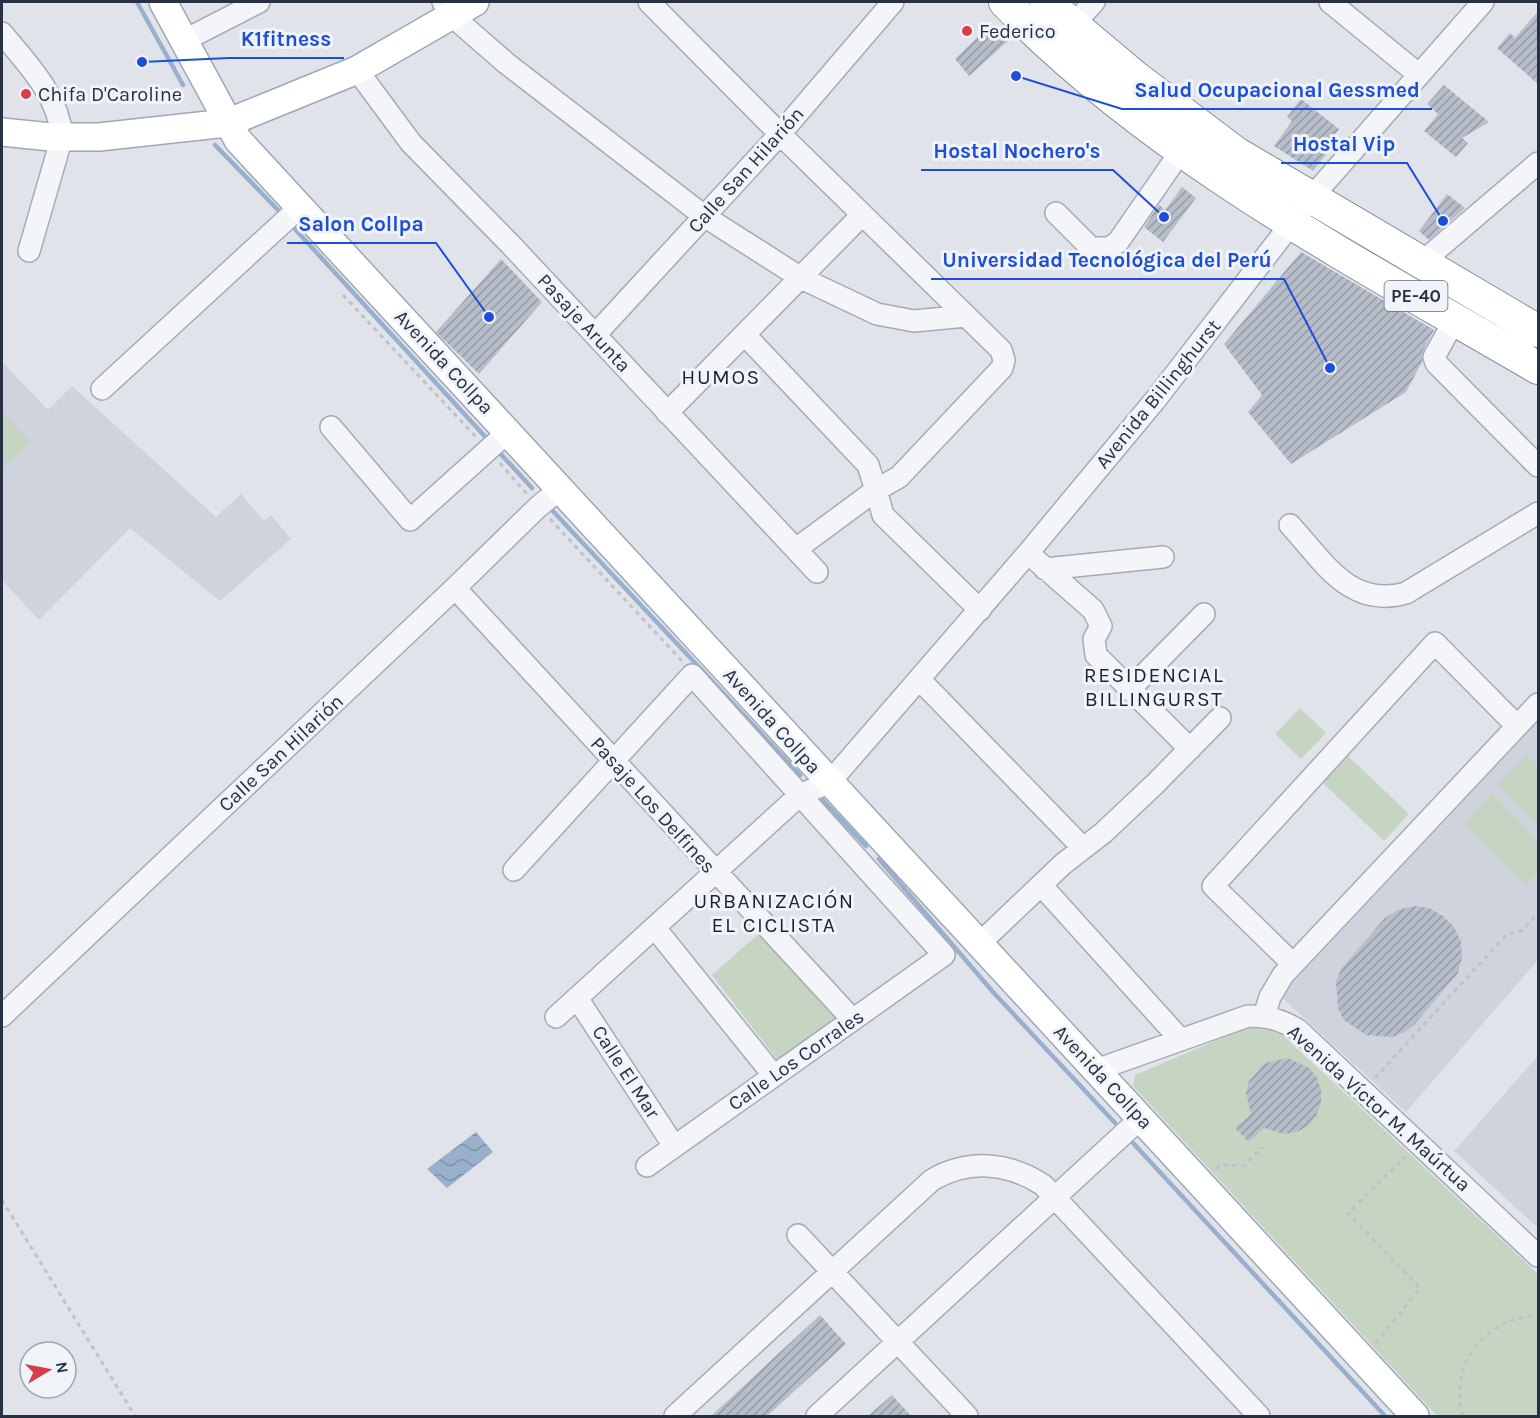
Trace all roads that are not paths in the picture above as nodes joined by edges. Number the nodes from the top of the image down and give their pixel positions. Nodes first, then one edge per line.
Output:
1 (163, 2) edge
2 (259, 2) edge
3 (475, 2) edge
4 (649, 2) edge
5 (893, 2) edge
6 (1005, 2) edge
7 (1046, 2) edge
8 (1094, 2) edge
9 (1330, 2) edge
10 (1483, 2) edge
11 (447, 8) edge
12 (1072, 24) junction
13 (2, 33) edge
14 (185, 40) junction
15 (357, 70) junction
16 (1418, 74) junction
17 (224, 117) junction
18 (2, 118) edge
19 (61, 130) junction
20 (2, 132) edge
21 (780, 134) junction
22 (1181, 151) junction
23 (1539, 163) edge
24 (1311, 198) junction
25 (301, 206) junction
26 (1056, 213) dead end
27 (862, 215) junction
28 (704, 216) junction
29 (1293, 224) junction
30 (29, 251) dead end
31 (1421, 263) junction
32 (801, 278) junction
33 (1397, 285) junction
34 (966, 316) junction
35 (1455, 319) junction
36 (1539, 331) edge
37 (595, 334) junction
38 (745, 335) junction
39 (1539, 368) edge
40 (102, 389) dead end
41 (667, 413) junction
42 (331, 427) dead end
43 (498, 441) junction
44 (1539, 466) edge
45 (560, 489) junction
46 (876, 490) junction
47 (1539, 513) edge
48 (1290, 525) dead end
49 (796, 549) junction
50 (1028, 553) junction
51 (1163, 557) dead end
52 (1045, 569) junction
53 (817, 572) dead end
54 (455, 588) junction
55 (980, 610) junction
56 (1204, 614) dead end
57 (920, 680) junction
58 (1130, 689) junction
59 (1539, 704) edge
60 (1220, 718) dead end
61 (1517, 726) junction
62 (1190, 749) junction
63 (613, 762) junction
64 (829, 783) junction
65 (801, 794) junction
66 (885, 842) junction
67 (1083, 848) junction
68 (864, 862) junction
69 (514, 870) dead end
70 (715, 873) junction
71 (1041, 885) junction
72 (655, 928) junction
73 (980, 943) junction
74 (1293, 964) junction
75 (577, 998) junction
76 (2, 1016) edge
77 (1264, 1016) junction
78 (556, 1017) dead end
79 (853, 1020) junction
80 (1180, 1039) junction
81 (1096, 1070) junction
82 (774, 1076) junction
83 (1141, 1118) junction
84 (674, 1146) junction
85 (647, 1166) dead end
86 (1054, 1197) junction
87 (798, 1235) dead end
88 (1539, 1256) edge
89 (832, 1272) junction
90 (898, 1342) junction
91 (962, 1415) edge
92 (675, 1416) edge
93 (817, 1416) edge
94 (1259, 1416) edge
95 (1415, 1416) edge

1 - 14 main road, Avenida Collpa
2 - 14 street
3 - 11 main road
4 - 21 street
5 - 21 street, Calle San Hilarión
6 - 22 highway, PE-40
7 - 12 highway, PE-40
8 - 12 street
9 - 16 street
10 - 16 street, Avenida Billinghurst
11 - 15 main road
11 - 28 street
12 - 24 highway, PE-40
13 - 19 street
14 - 17 main road, Avenida Collpa
15 - 17 main road
15 - 37 street, Pasaje Arunta
16 - 24 street, Avenida Billinghurst
17 - 19 main road
17 - 25 main road, Avenida Collpa
18 - 19 main road
19 - 20 main road
19 - 30 street
21 - 27 street
21 - 28 street, Calle San Hilarión
22 - 26 street
22 - 29 highway, PE-40
23 - 31 street
24 - 29 street, Avenida Billinghurst
24 - 31 highway, PE-40
25 - 40 street
25 - 43 main road, Avenida Collpa
27 - 32 street
27 - 34 street
28 - 32 street
28 - 37 street, Calle San Hilarión
29 - 33 highway, PE-40
29 - 50 street, Avenida Billinghurst
31 - 33 highway
31 - 36 highway, PE-40
32 - 34 street
32 - 38 street
33 - 35 highway, PE-40
34 - 46 street
35 - 39 highway, PE-40
35 - 44 street
37 - 41 street, Pasaje Arunta
38 - 41 street
38 - 46 street
41 - 49 street, Pasaje Arunta
42 - 43 street
43 - 45 main road, Avenida Collpa
45 - 54 street, Calle San Hilarión
45 - 64 main road, Avenida Collpa
46 - 49 street
46 - 55 street
47 - 48 street
49 - 53 street, Pasaje Arunta
50 - 52 street
50 - 55 street, Avenida Billinghurst
51 - 52 street
52 - 58 street
54 - 63 street, Pasaje Los Delfines
54 - 76 street, Calle San Hilarión
55 - 57 street, Avenida Billinghurst
56 - 58 street
57 - 64 street, Avenida Billinghurst
57 - 67 street
58 - 62 street
59 - 61 street
60 - 62 street
61 - 74 street
61 - 74 street
62 - 67 street
63 - 65 street
63 - 69 street
63 - 70 street, Pasaje Los Delfines
64 - 65 street
64 - 66 main road, Avenida Collpa
65 - 68 street
65 - 70 street
66 - 68 street
66 - 73 main road, Avenida Collpa
67 - 71 street
68 - 79 street, Calle Los Corrales
70 - 72 street
70 - 79 street, Pasaje Los Delfines
71 - 73 street
71 - 80 street
72 - 75 street
72 - 82 street
73 - 81 main road, Avenida Collpa
74 - 77 street
75 - 78 street
75 - 84 street, Calle El Mar
77 - 80 street, Avenida Víctor M. Maúrtua
77 - 88 street, Avenida Víctor M. Maúrtua
79 - 82 street, Calle Los Corrales
80 - 81 street, Avenida Víctor M. Maúrtua
81 - 83 main road, Avenida Collpa
82 - 84 street, Calle Los Corrales
83 - 86 street
83 - 95 main road, Avenida Collpa
84 - 85 street, Calle Los Corrales
86 - 89 street
86 - 90 street
86 - 94 street
87 - 89 street
89 - 90 street
89 - 92 street
90 - 91 street
90 - 93 street

